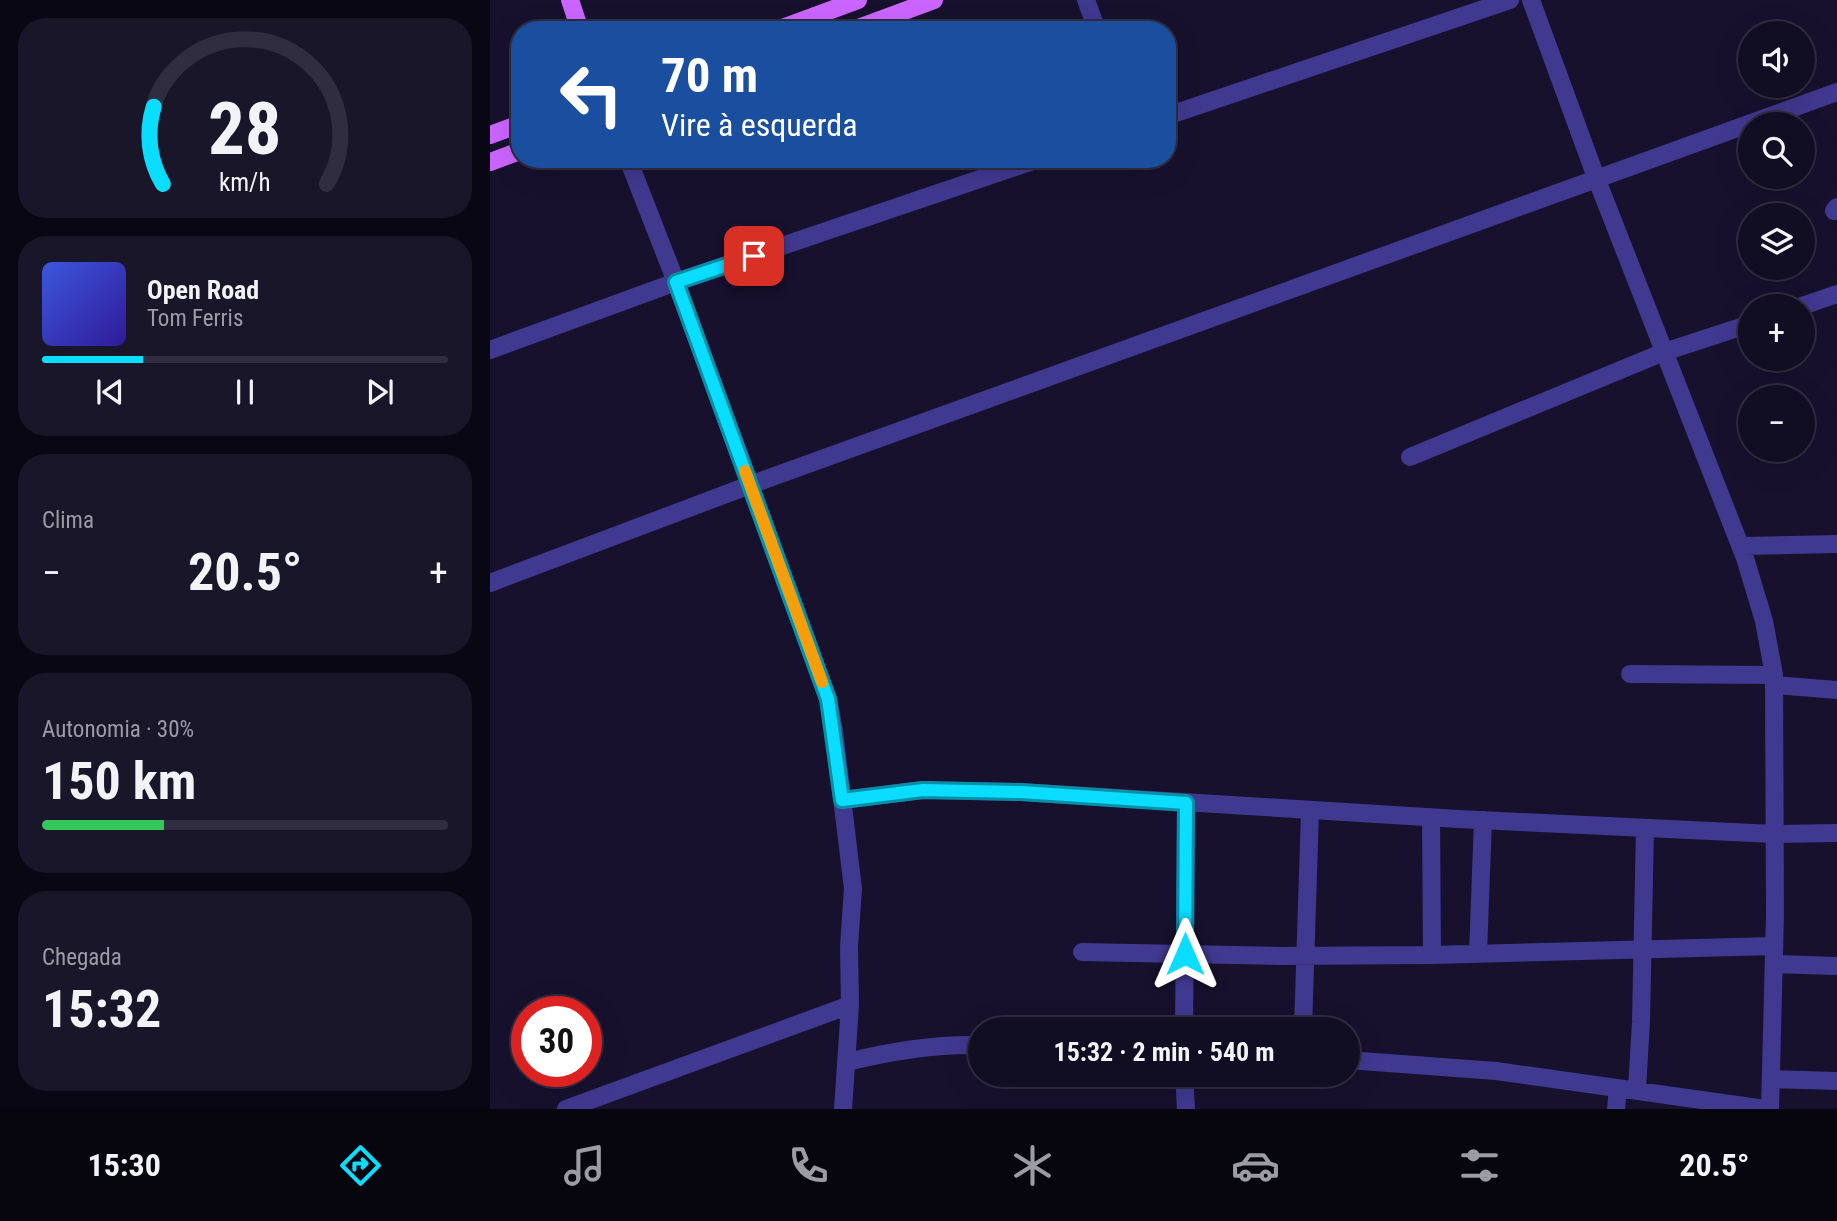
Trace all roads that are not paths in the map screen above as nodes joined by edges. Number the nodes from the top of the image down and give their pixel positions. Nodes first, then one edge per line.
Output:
1 (570, 0) edge
2 (858, 0) edge
3 (934, 0) edge
4 (1086, 0) edge
5 (1510, 0) edge
6 (1531, 0) edge
7 (887, 8) edge
8 (577, 21) edge
9 (801, 21) edge
10 (867, 21) edge
11 (1094, 21) edge
12 (1837, 92) edge
13 (1176, 113) edge
14 (511, 127) edge
15 (490, 135) edge
16 (511, 154) edge
17 (490, 162) edge
18 (632, 168) edge
19 (1012, 168) edge
20 (1597, 180) junction
21 (676, 282) junction
22 (1837, 295) edge
23 (1815, 302) edge
24 (1738, 328) edge
25 (490, 350) edge
26 (1664, 352) junction
27 (1410, 457) dead end
28 (750, 485) junction
29 (1837, 544) edge
30 (1741, 546) junction
31 (490, 583) edge
32 (1630, 674) dead end
33 (1774, 680) junction
34 (1837, 690) edge
35 (842, 800) junction
36 (1186, 803) junction
37 (1310, 811) junction
38 (1431, 817) junction
39 (1483, 820) junction
40 (1645, 828) junction
41 (1837, 833) edge
42 (1774, 834) junction
43 (1774, 946) junction
44 (1643, 948) junction
45 (1082, 952) dead end
46 (1478, 953) junction
47 (1185, 954) junction
48 (1432, 955) junction
49 (1305, 956) junction
50 (1774, 964) junction
51 (1837, 965) edge
52 (850, 1004) junction
53 (1184, 1017) edge
54 (1303, 1017) edge
55 (968, 1045) edge
56 (1360, 1061) edge
57 (847, 1062) junction
58 (1771, 1079) junction
59 (1837, 1081) edge
60 (1185, 1087) edge
61 (1618, 1088) junction
62 (1637, 1089) junction
63 (566, 1109) edge
64 (843, 1109) edge
65 (1186, 1109) edge
66 (1616, 1109) edge
67 (1768, 1109) edge

1 - 8 main road
2 - 9 main road
3 - 7 main road
4 - 11 street
5 - 13 street
6 - 20 street
7 - 10 main road
12 - 20 street
14 - 15 main road
16 - 17 main road
18 - 21 street
19 - 21 street
20 - 26 street
20 - 28 street
21 - 25 street
21 - 28 street
22 - 23 street
24 - 26 street
26 - 27 street
26 - 30 street
28 - 31 street
28 - 35 street
29 - 30 street
30 - 33 street
32 - 33 street
33 - 34 street
33 - 42 street
35 - 36 street
35 - 52 street
36 - 37 street
36 - 47 street
37 - 38 street
37 - 49 street
38 - 39 street
38 - 48 street
39 - 40 street
39 - 46 street
40 - 42 street
40 - 44 street
41 - 42 street
42 - 43 street
43 - 44 street
43 - 50 street
44 - 46 street
44 - 62 street
45 - 47 street
46 - 48 street
47 - 49 street
47 - 53 street
48 - 49 street
49 - 54 street
50 - 51 street
50 - 58 street
52 - 57 street
52 - 63 street
55 - 57 street
56 - 61 street
57 - 64 street
58 - 59 street
58 - 67 street
60 - 65 street
61 - 62 street
61 - 66 street
62 - 67 street

